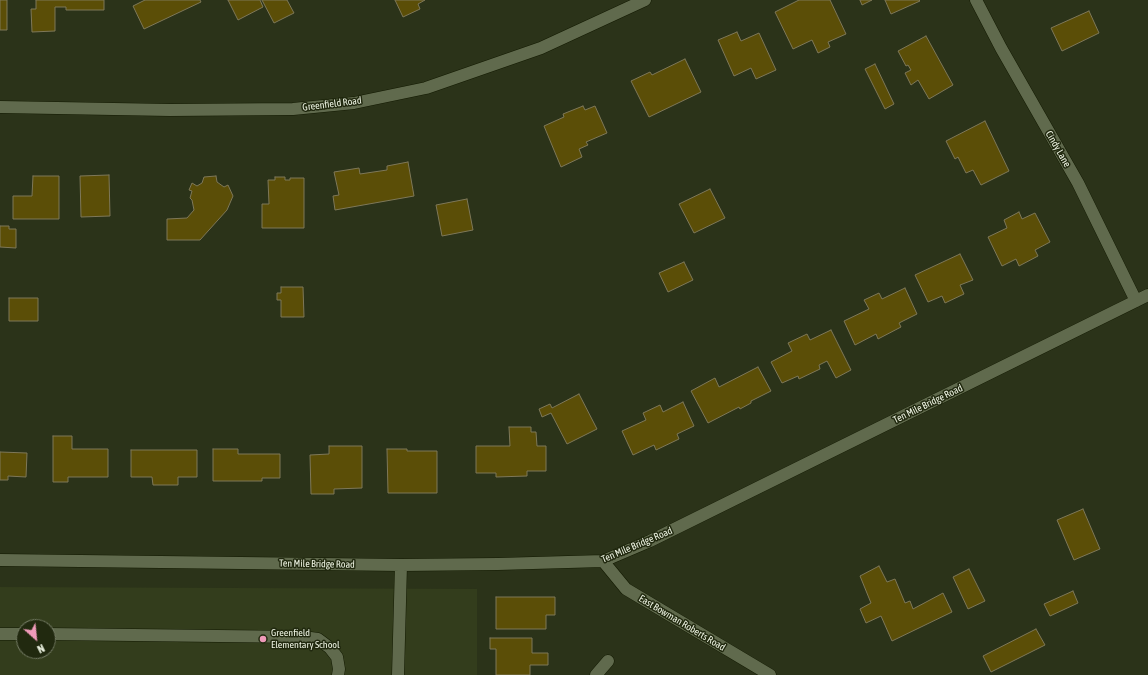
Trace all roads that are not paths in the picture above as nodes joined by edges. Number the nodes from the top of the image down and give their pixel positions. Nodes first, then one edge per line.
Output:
1 (645, 0) edge
2 (976, 0) edge
3 (0, 107) edge
4 (1148, 295) edge
5 (1136, 301) junction
6 (0, 560) edge
7 (603, 561) junction
8 (401, 565) junction
9 (0, 634) edge
10 (16, 634) edge
11 (56, 634) edge
12 (608, 661) dead end
13 (338, 675) edge
14 (398, 675) edge
15 (596, 675) edge
16 (770, 675) edge

1 - 3 street, Greenfield Road
2 - 5 street, Cindy Lane
4 - 5 street, Ten Mile Bridge Road
5 - 7 street, Ten Mile Bridge Road
6 - 8 street, Ten Mile Bridge Road
7 - 8 street, Ten Mile Bridge Road
7 - 16 street, East Bowman Roberts Road
8 - 14 street
9 - 10 street
11 - 13 street
12 - 15 street

